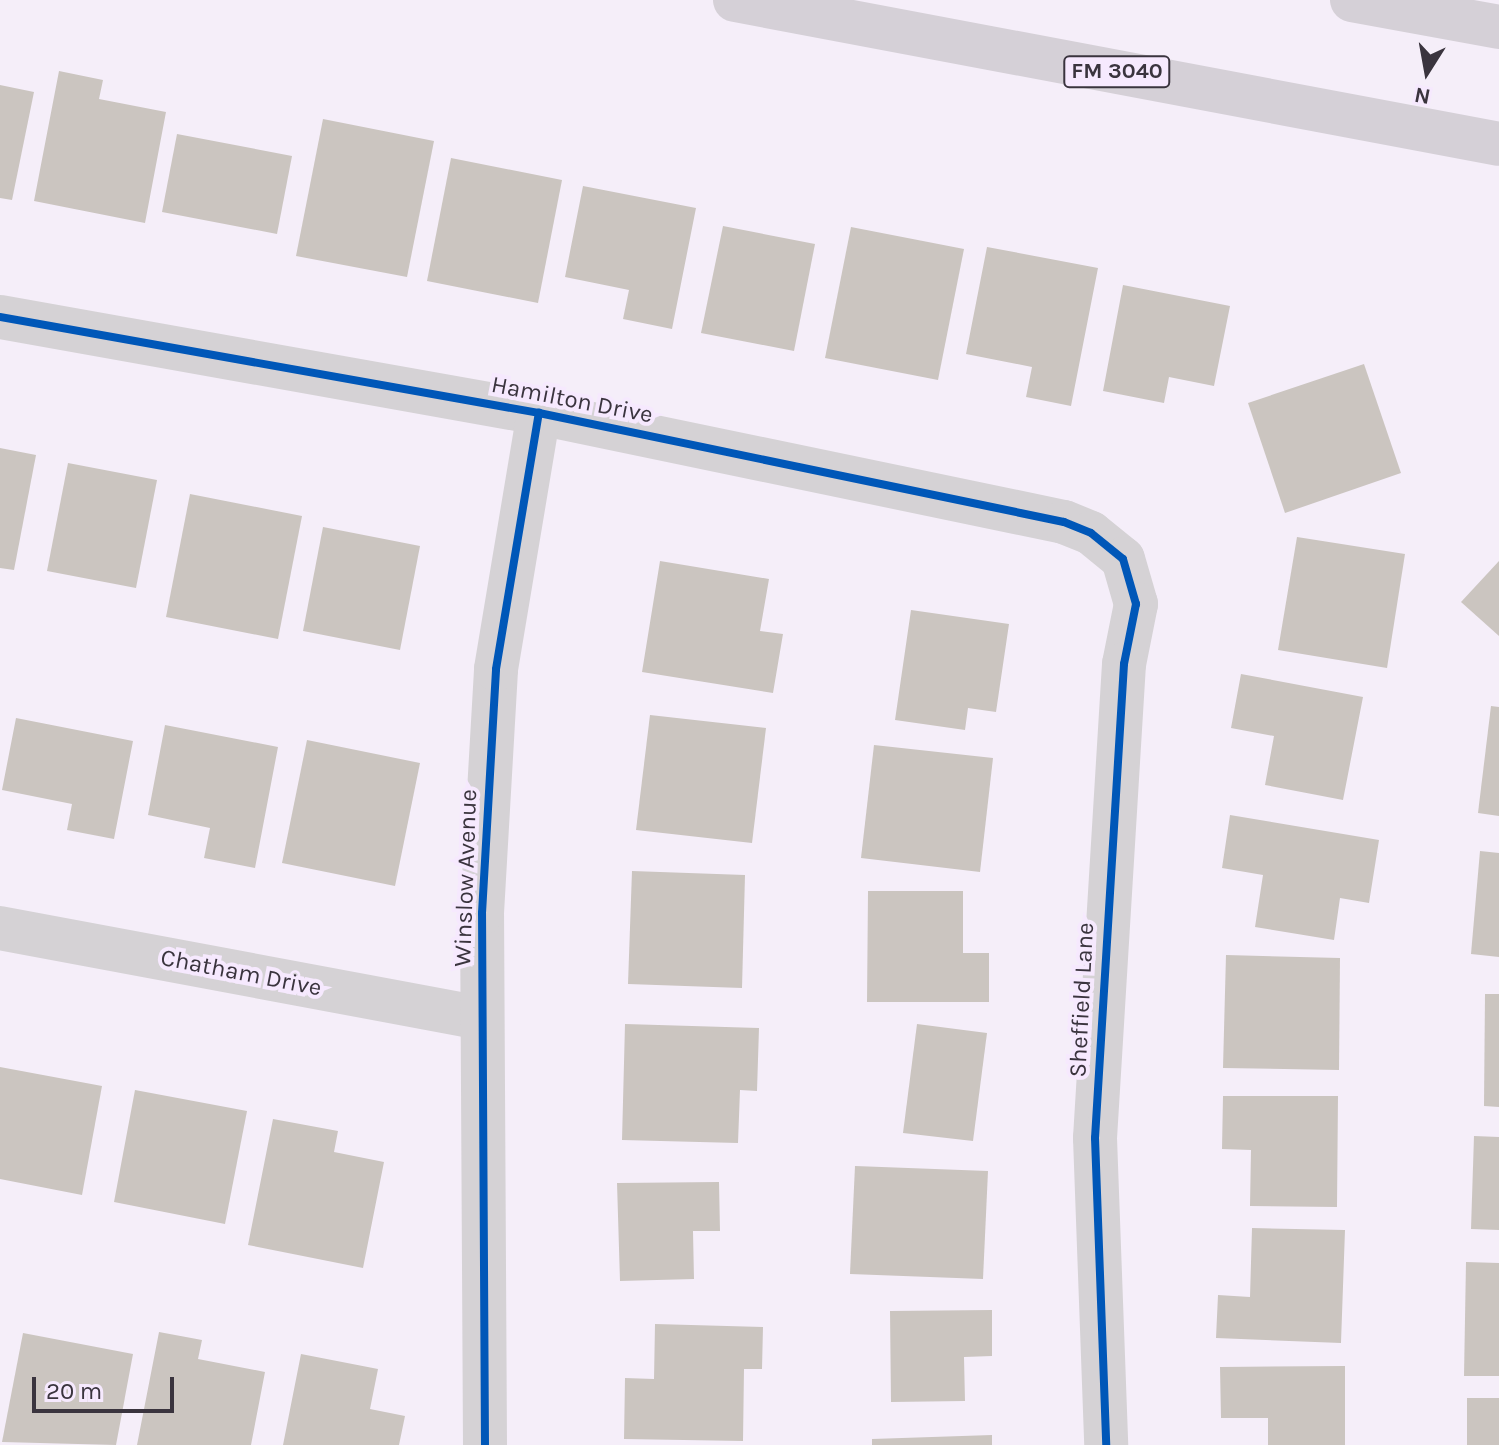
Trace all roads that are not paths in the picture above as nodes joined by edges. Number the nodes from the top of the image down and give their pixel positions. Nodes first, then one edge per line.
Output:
1 (735, 0) edge
2 (1352, 0) edge
3 (1499, 27) edge
4 (1499, 144) edge
5 (0, 317) edge
6 (539, 413) junction
7 (1123, 559) joint
8 (0, 928) edge
9 (482, 1018) junction
10 (485, 1445) edge
11 (1106, 1445) edge

1 - 4 main road, FM 3040
2 - 3 main road
5 - 6 street, Hamilton Drive
6 - 7 street, Hamilton Drive
6 - 9 street, Winslow Avenue
7 - 11 street, Sheffield Lane
8 - 9 street, Chatham Drive
9 - 10 street, Winslow Avenue

